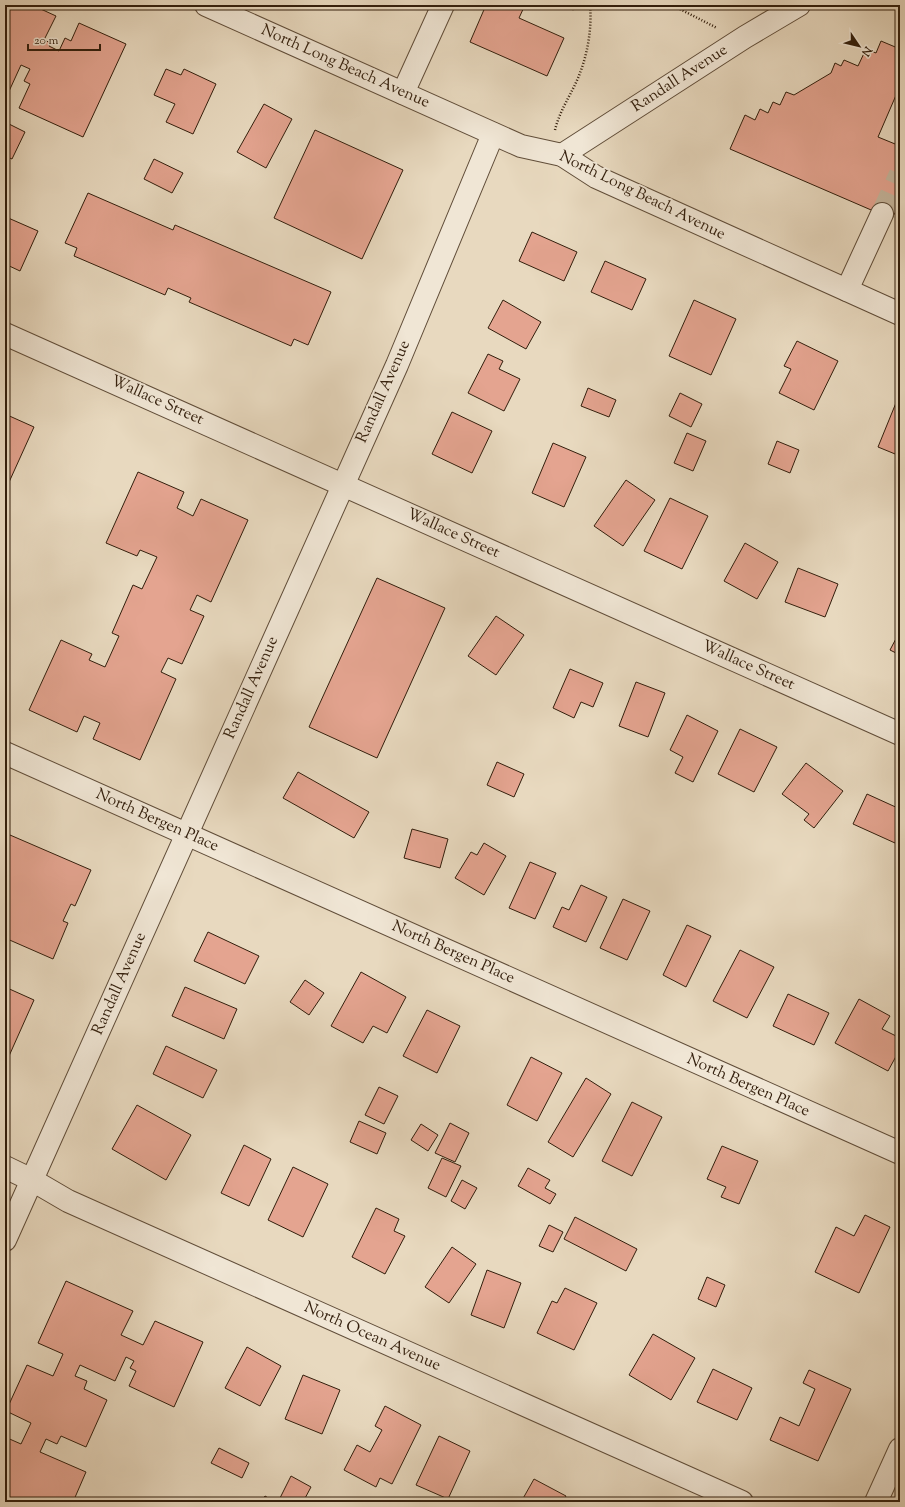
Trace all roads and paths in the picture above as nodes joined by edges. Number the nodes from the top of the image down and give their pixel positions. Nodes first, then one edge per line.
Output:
1 (206, 5) edge
2 (443, 5) edge
3 (558, 5) edge
4 (586, 5) edge
5 (590, 5) edge
6 (672, 5) edge
7 (800, 5) edge
8 (718, 28) dead end
9 (403, 93) junction
10 (555, 130) dead end
11 (493, 134) junction
12 (562, 155) junction
13 (882, 214) tunnel mouth
14 (846, 290) junction
15 (900, 314) edge
16 (5, 334) edge
17 (342, 484) junction
18 (900, 734) edge
19 (5, 754) edge
20 (186, 834) junction
21 (900, 1153) edge
22 (5, 1167) edge
23 (32, 1180) junction
24 (5, 1240) edge
25 (900, 1448) edge
26 (742, 1502) edge
27 (876, 1502) edge

1 - 9 street, North Long Beach Avenue
2 - 9 street
3 - 4 path
5 - 10 path
6 - 8 path
7 - 12 street, Randall Avenue
9 - 11 street, North Long Beach Avenue
11 - 12 street, North Long Beach Avenue
11 - 17 street, Randall Avenue
12 - 14 street, North Long Beach Avenue
13 - 14 street
14 - 15 street, North Long Beach Avenue
16 - 17 street, Wallace Street
17 - 18 street, Wallace Street
17 - 20 street, Randall Avenue
19 - 20 street, North Bergen Place
20 - 21 street, North Bergen Place
20 - 23 street, Randall Avenue
22 - 23 street, North Ocean Avenue
23 - 24 street, Randall Avenue
23 - 26 street, North Ocean Avenue
25 - 27 street

